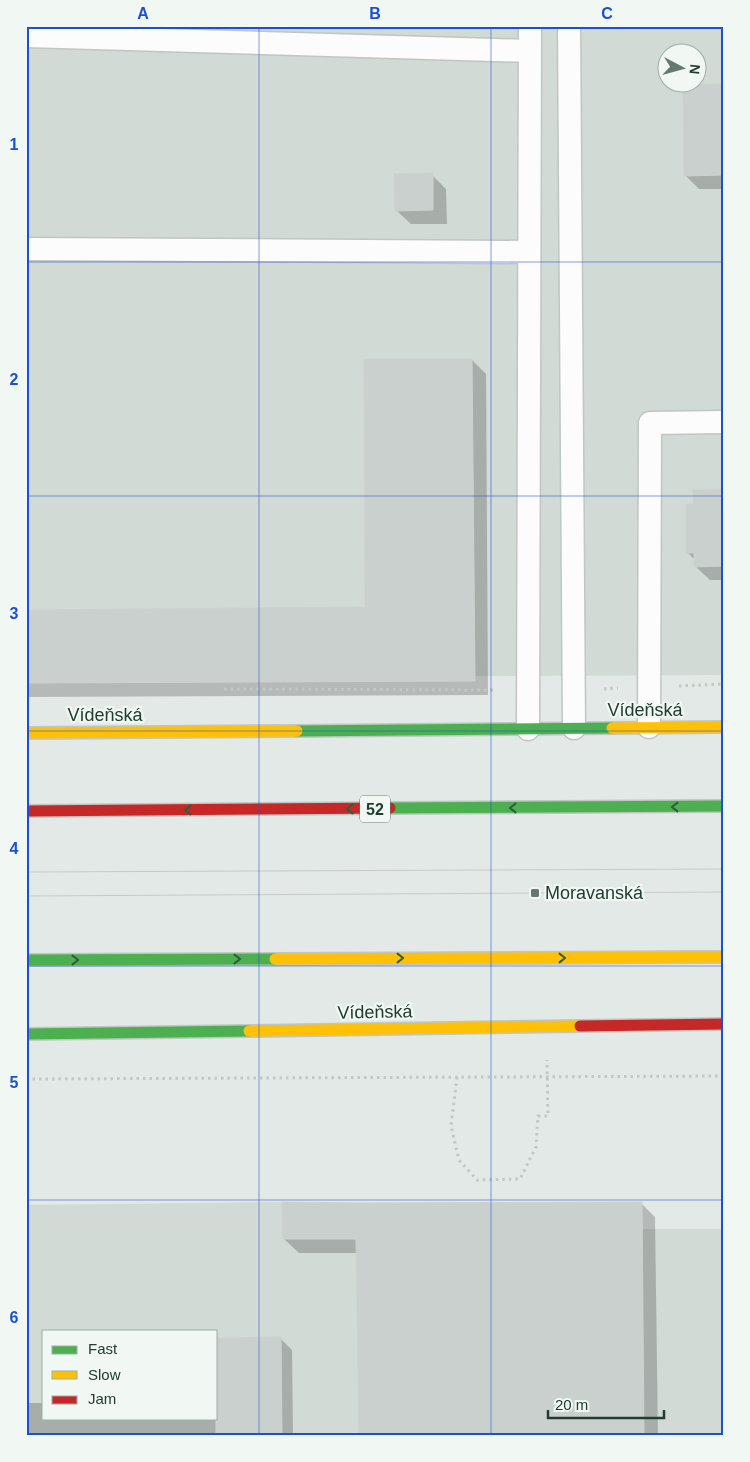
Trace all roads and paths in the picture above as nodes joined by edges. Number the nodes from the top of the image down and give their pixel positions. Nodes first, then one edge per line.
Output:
1 (530, 26) edge
2 (569, 26) edge
3 (26, 36) edge
4 (530, 51) junction
5 (26, 249) edge
6 (530, 252) junction
7 (724, 422) edge
8 (710, 684) dead end
9 (724, 684) edge
10 (224, 689) dead end
11 (503, 690) dead end
12 (649, 727) junction
13 (724, 727) edge
14 (574, 728) junction
15 (528, 729) junction
16 (26, 733) edge
17 (724, 806) edge
18 (26, 812) edge
19 (724, 957) edge
20 (26, 960) edge
21 (724, 1024) edge
22 (26, 1034) edge
23 (724, 1076) edge
24 (547, 1077) junction
25 (457, 1078) junction
26 (26, 1079) edge

1 - 4 lane
2 - 14 lane
3 - 4 lane
4 - 6 lane
5 - 6 lane
6 - 15 lane
7 - 12 lane
8 - 9 path
10 - 11 path
12 - 13 main road, Vídeňská
12 - 14 main road, Vídeňská
14 - 15 main road, Vídeňská
15 - 16 main road, Vídeňská
17 -> 18 main road, 52
20 -> 19 main road
21 - 22 main road, Vídeňská
23 - 24 path
24 - 25 path
24 - 25 path
25 - 26 path

